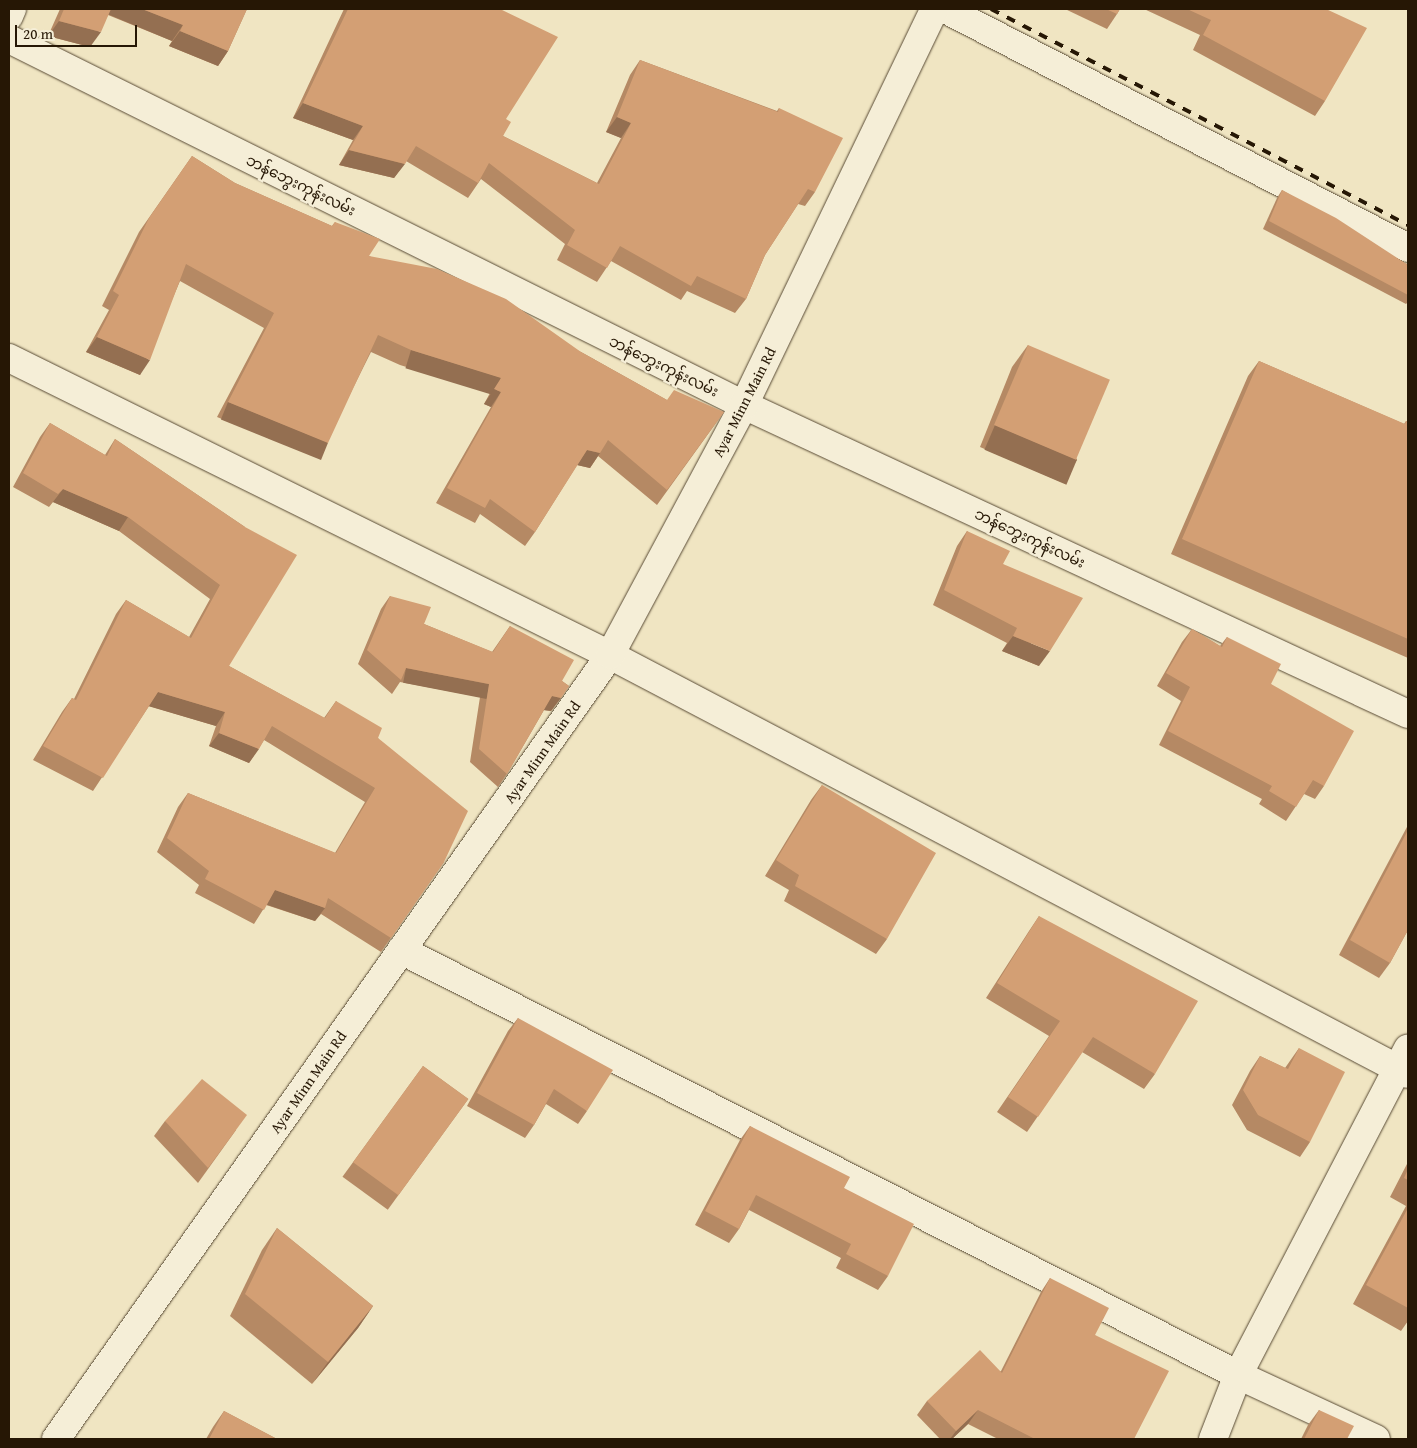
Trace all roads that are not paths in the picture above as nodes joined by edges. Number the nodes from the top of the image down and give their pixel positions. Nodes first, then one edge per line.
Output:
1 (12, 9) edge
2 (935, 9) edge
3 (945, 9) edge
4 (9, 16) edge
5 (9, 39) edge
6 (1408, 248) edge
7 (9, 358) edge
8 (744, 405) junction
9 (610, 655) junction
10 (1408, 714) edge
11 (401, 950) junction
12 (1405, 1064) edge
13 (1238, 1375) junction
14 (56, 1439) edge
15 (1213, 1439) edge
16 (1376, 1439) edge

1 - 4 street
2 - 8 street, Ayar Minn Main Rd
3 - 6 street
5 - 8 street, ဘန်ဘွေးကုန်းလမ်း
7 - 9 street
8 - 9 street, Ayar Minn Main Rd
8 - 10 street, ဘန်ဘွေးကုန်းလမ်း
9 - 11 street, Ayar Minn Main Rd
9 - 12 street
11 - 13 street
11 - 14 street, Ayar Minn Main Rd
12 - 13 street
13 - 15 street
13 - 16 street

